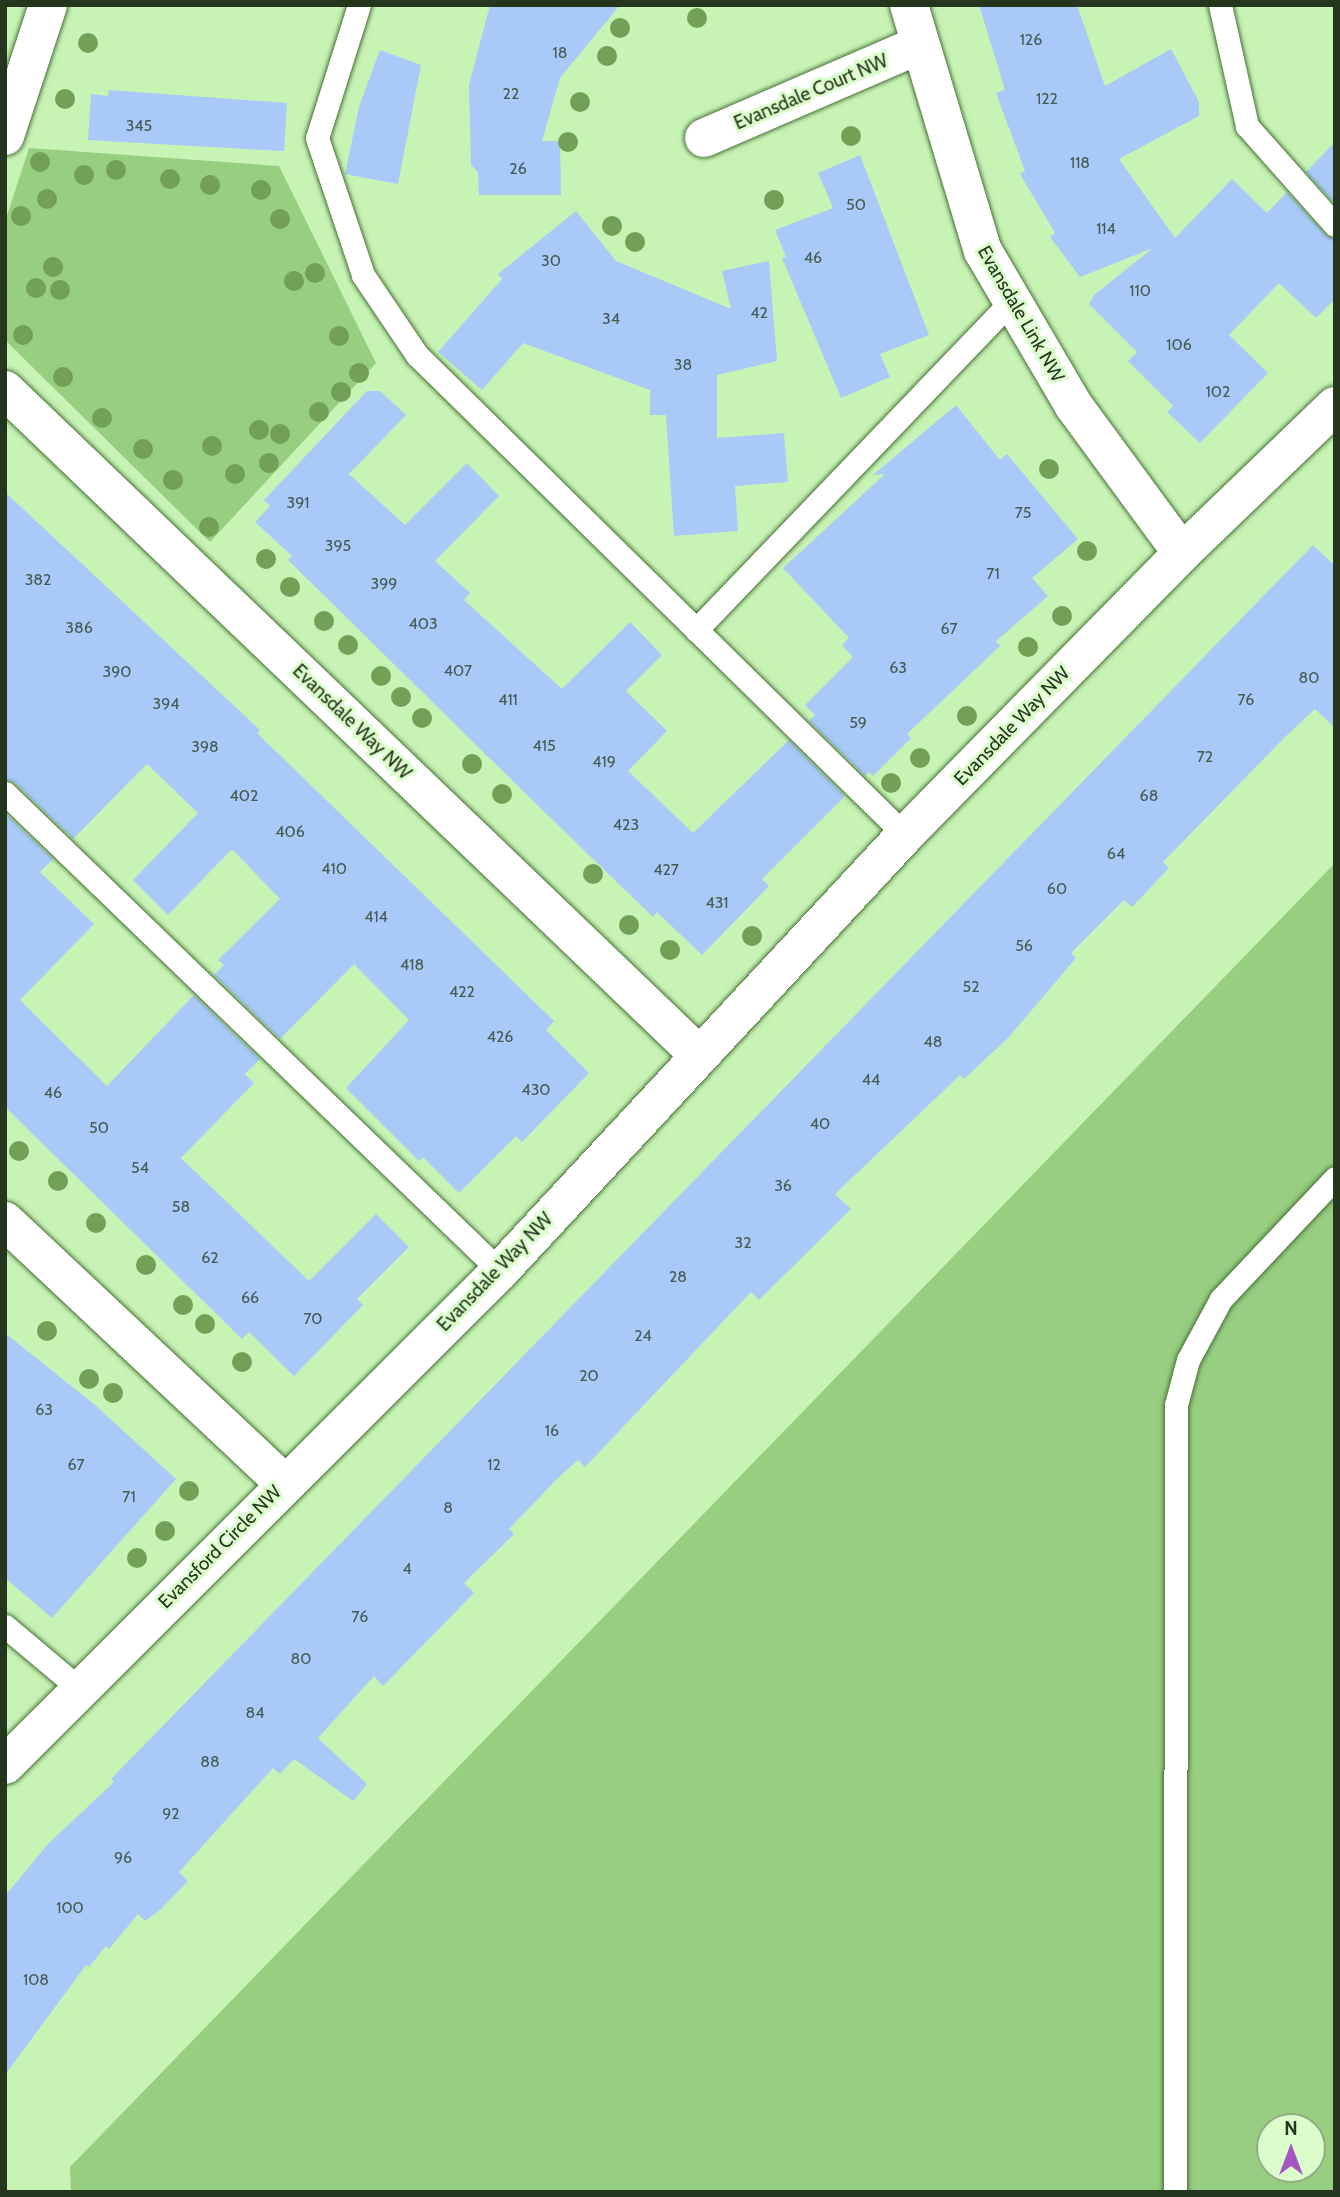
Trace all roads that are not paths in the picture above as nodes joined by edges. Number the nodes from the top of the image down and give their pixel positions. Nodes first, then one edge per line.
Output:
1 (48, 5) edge
2 (359, 5) edge
3 (909, 5) edge
4 (1220, 5) edge
5 (918, 46) junction
6 (5, 136) edge
7 (704, 138) dead end
8 (1335, 225) edge
9 (1012, 302) junction
10 (5, 390) edge
11 (1335, 405) edge
12 (1182, 553) junction
13 (696, 631) junction
14 (5, 793) edge
15 (905, 835) junction
16 (699, 1055) junction
17 (1335, 1178) edge
18 (5, 1221) edge
19 (500, 1271) junction
20 (285, 1484) junction
21 (5, 1626) edge
22 (81, 1690) junction
23 (5, 1765) edge
24 (1175, 2192) edge

1 - 6 street
2 - 13 lane
3 - 5 street, Evansdale Link NW
4 - 8 lane
5 - 7 street, Evansdale Court NW
5 - 9 street, Evansdale Link NW
9 - 12 street, Evansdale Link NW
9 - 13 lane
10 - 16 street, Evansdale Way NW
11 - 12 street, Evansdale Way NW
12 - 15 street, Evansdale Way NW
13 - 15 lane
14 - 19 lane
15 - 16 street, Evansdale Way NW
16 - 19 street, Evansdale Way NW
17 - 24 lane
18 - 20 street, Evansford Circle NW
19 - 20 street, Evansdale Way NW
20 - 22 street, Evansford Circle NW
21 - 22 lane
22 - 23 street, Evansford Circle NW

